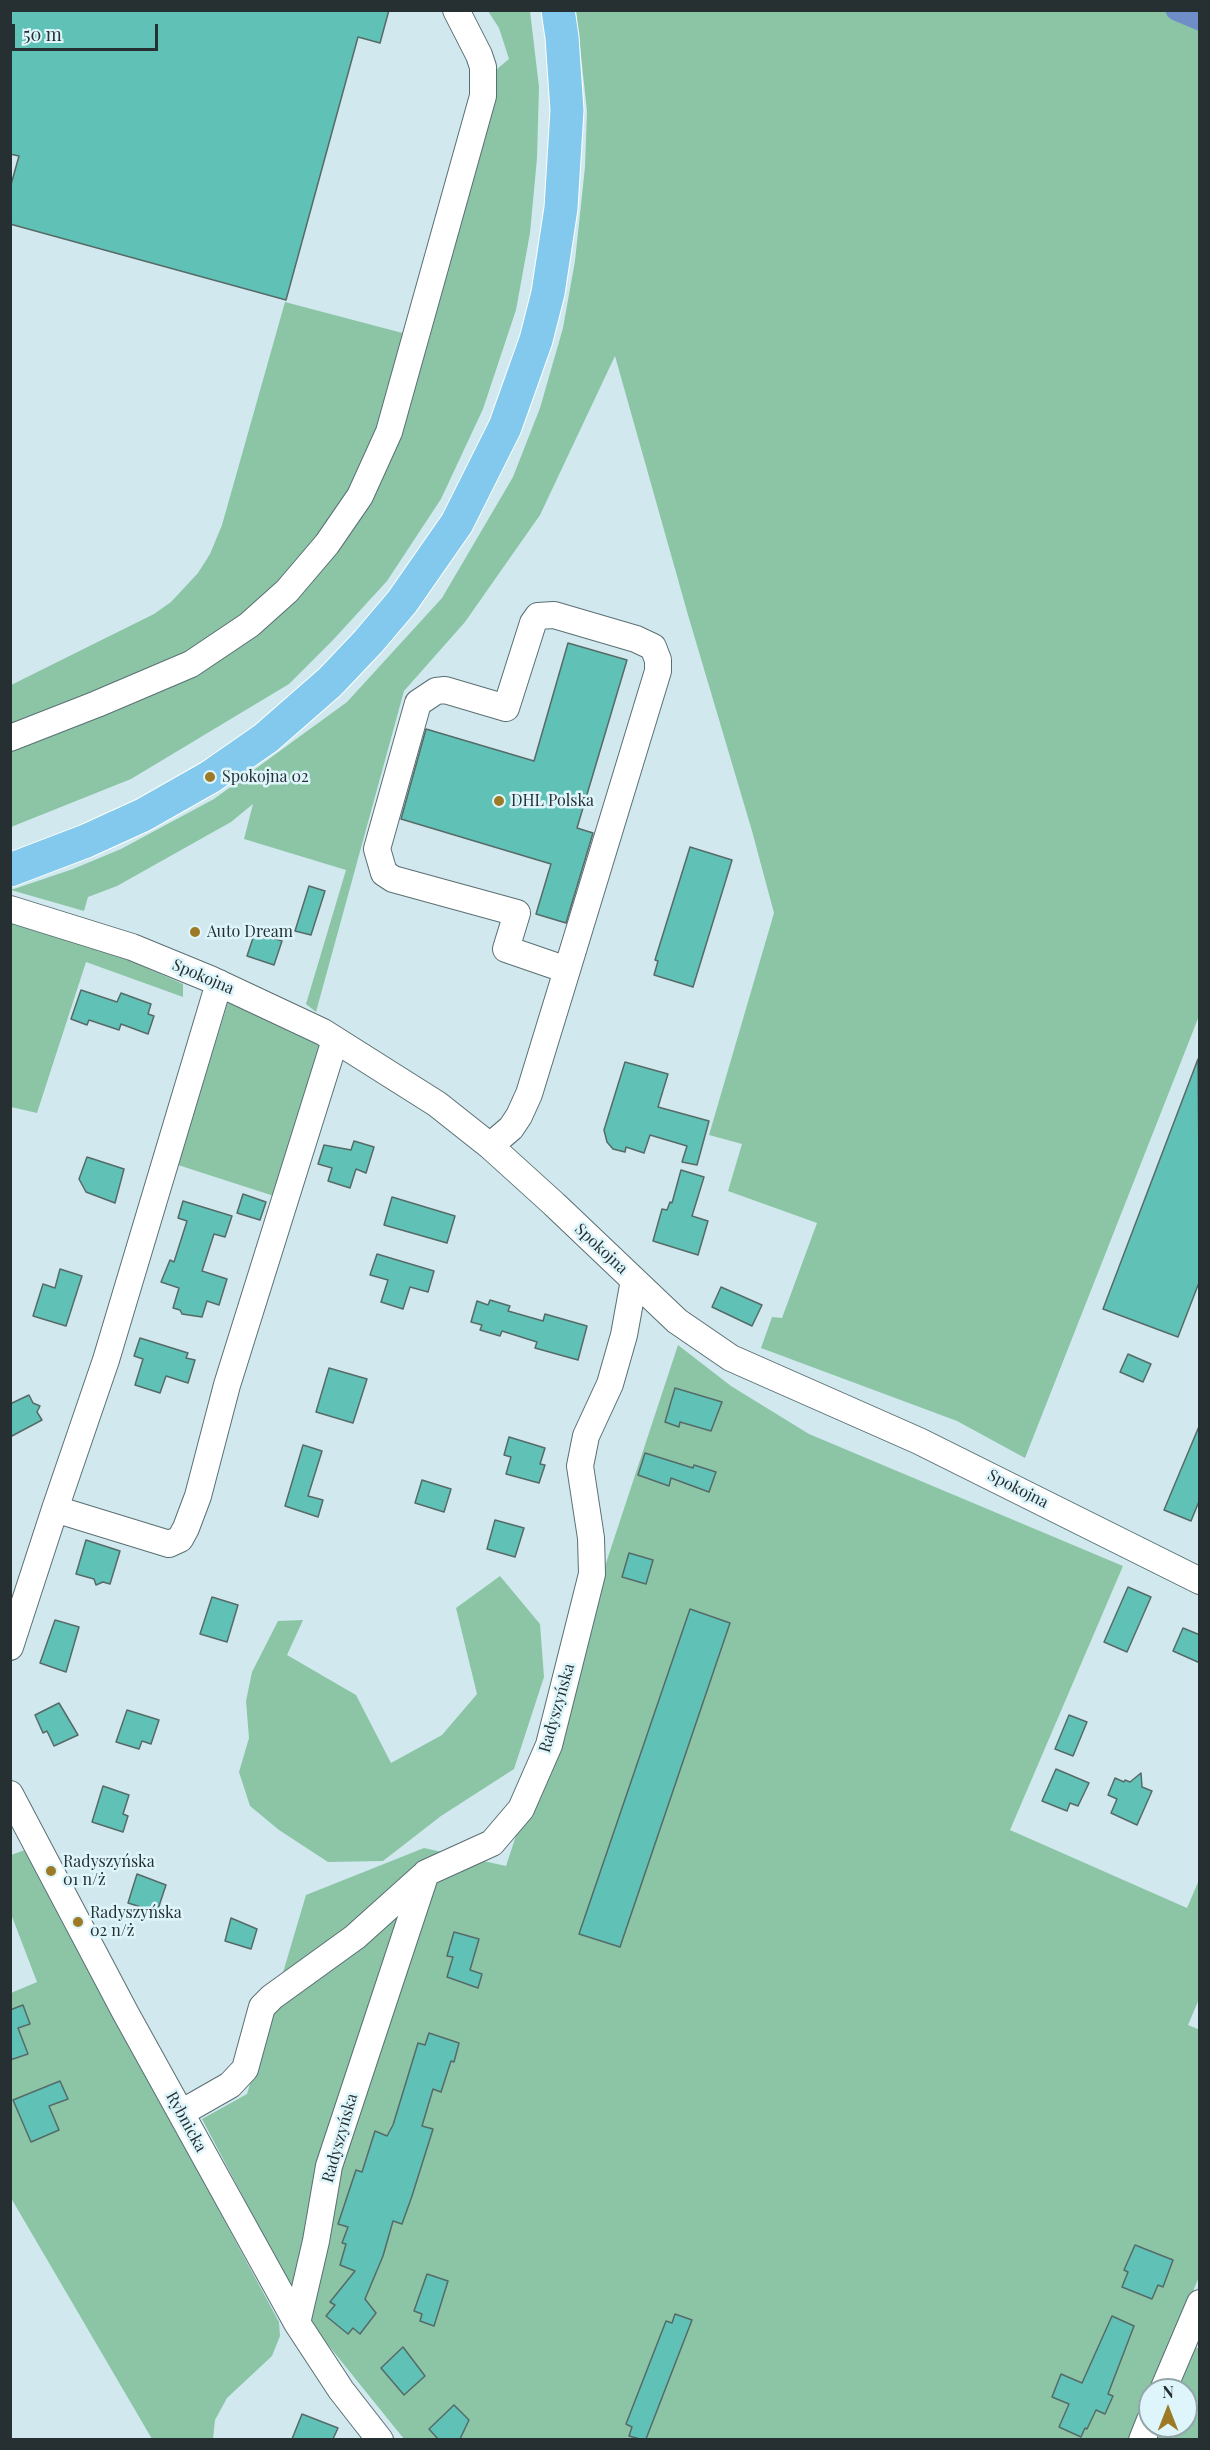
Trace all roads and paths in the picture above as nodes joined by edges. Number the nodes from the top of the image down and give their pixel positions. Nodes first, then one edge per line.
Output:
1 (456, 10) edge
2 (558, 10) edge
3 (10, 738) edge
4 (10, 870) edge
5 (10, 909) edge
6 (567, 970) junction
7 (219, 983) junction
8 (335, 1040) junction
9 (490, 1146) junction
10 (634, 1280) junction
11 (55, 1509) junction
12 (1200, 1581) edge
13 (10, 1647) edge
14 (10, 1794) edge
15 (426, 1873) junction
16 (181, 2112) junction
17 (1200, 2303) edge
18 (297, 2323) junction
19 (1167, 2378) edge
20 (380, 2439) edge

1 - 3 street
2 - 4 main road
5 - 7 street, Spokojna
6 - 6 street
6 - 9 street
7 - 8 street, Spokojna
7 - 11 street
8 - 9 street, Spokojna
8 - 11 street
9 - 10 street, Spokojna
10 - 12 street, Spokojna
10 - 15 street, Radyszyńska
11 - 13 street
14 - 16 street, Rybnicka
15 - 16 street
15 - 18 street, Radyszyńska
16 - 18 street, Rybnicka
17 - 19 street
18 - 20 street, Rybnicka

